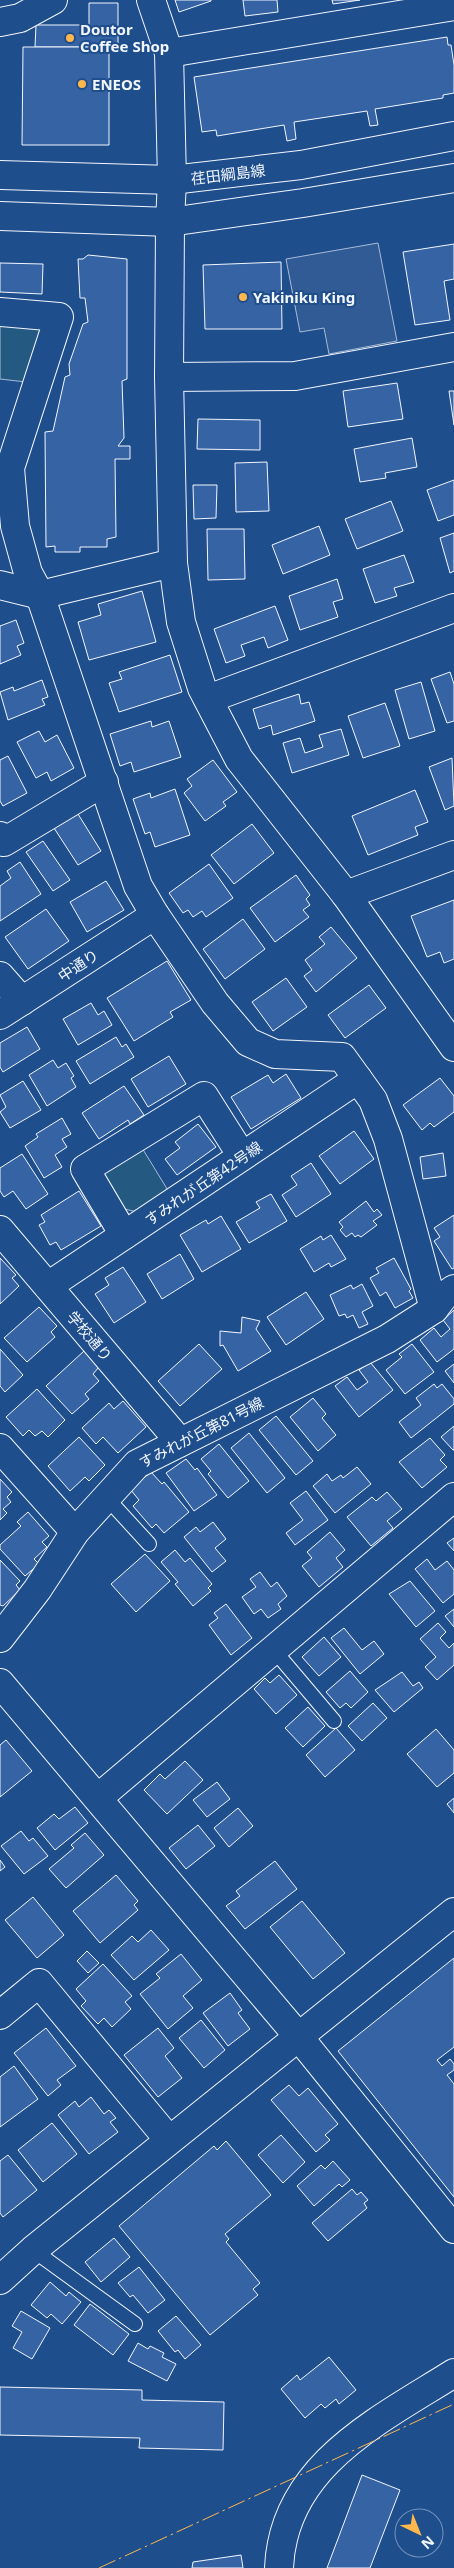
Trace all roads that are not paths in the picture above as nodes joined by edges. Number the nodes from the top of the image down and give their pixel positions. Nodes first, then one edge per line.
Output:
1 (53, 0) edge
2 (151, 0) edge
3 (454, 6) edge
4 (0, 22) edge
5 (169, 53) junction
6 (454, 136) edge
7 (0, 175) edge
8 (454, 178) edge
9 (172, 180) junction
10 (0, 216) edge
11 (170, 222) junction
12 (0, 312) edge
13 (454, 347) edge
14 (169, 377) junction
15 (173, 563) junction
16 (0, 585) edge
17 (40, 595) junction
18 (454, 608) edge
19 (208, 699) junction
20 (104, 782) junction
21 (0, 836) edge
22 (454, 855) edge
23 (346, 895) junction
24 (156, 916) junction
25 (0, 976) edge
26 (11, 1008) edge
27 (454, 1047) edge
28 (358, 1079) junction
29 (242, 1156) junction
30 (0, 1230) edge
31 (124, 1235) junction
32 (48, 1286) junction
33 (454, 1289) edge
34 (434, 1309) junction
35 (180, 1442) junction
36 (0, 1448) edge
37 (105, 1496) junction
38 (454, 1497) edge
39 (75, 1532) junction
40 (149, 1544) dead end
41 (0, 1638) edge
42 (274, 1649) junction
43 (0, 1683) edge
44 (334, 1721) dead end
45 (98, 1798) junction
46 (454, 1912) edge
47 (0, 2015) edge
48 (298, 2036) junction
49 (169, 2140) junction
50 (454, 2230) edge
51 (33, 2250) junction
52 (0, 2280) edge
53 (135, 2324) dead end
54 (454, 2373) edge
55 (279, 2568) edge

1 - 4 street
2 - 5 street
3 - 5 street
5 - 9 street
6 - 9 street, 荏田綱島線
7 - 9 street, 荏田綱島線
8 - 11 street
9 - 11 street
10 - 11 street
11 - 14 street
12 - 17 street
13 - 14 street
14 - 15 street
15 - 17 street
15 - 19 street
16 - 17 street
17 - 20 street
18 - 19 street
19 - 23 street
20 - 21 street
20 - 24 street
22 - 23 street
23 - 27 street
24 - 26 street, 中通り
24 - 28 street
25 - 26 street
28 - 29 street, すみれが丘第42号線
28 - 34 street
29 - 31 street, すみれが丘第42号線
29 - 31 street
30 - 32 street, 学校通り
31 - 32 street, すみれが丘第42号線
32 - 35 street, 学校通り
33 - 34 street, すみれが丘第81号線
34 - 35 street, すみれが丘第81号線
35 - 37 street, すみれが丘第81号線
36 - 39 street
37 - 39 street, すみれが丘第81号線
37 - 40 lane
38 - 42 street
39 - 41 street, すみれが丘第81号線
42 - 44 lane
42 - 45 street
43 - 45 street
45 - 48 street
46 - 48 street
47 - 49 street
48 - 49 street
48 - 50 street
49 - 51 street
51 - 52 street
51 - 53 lane
54 - 55 street

